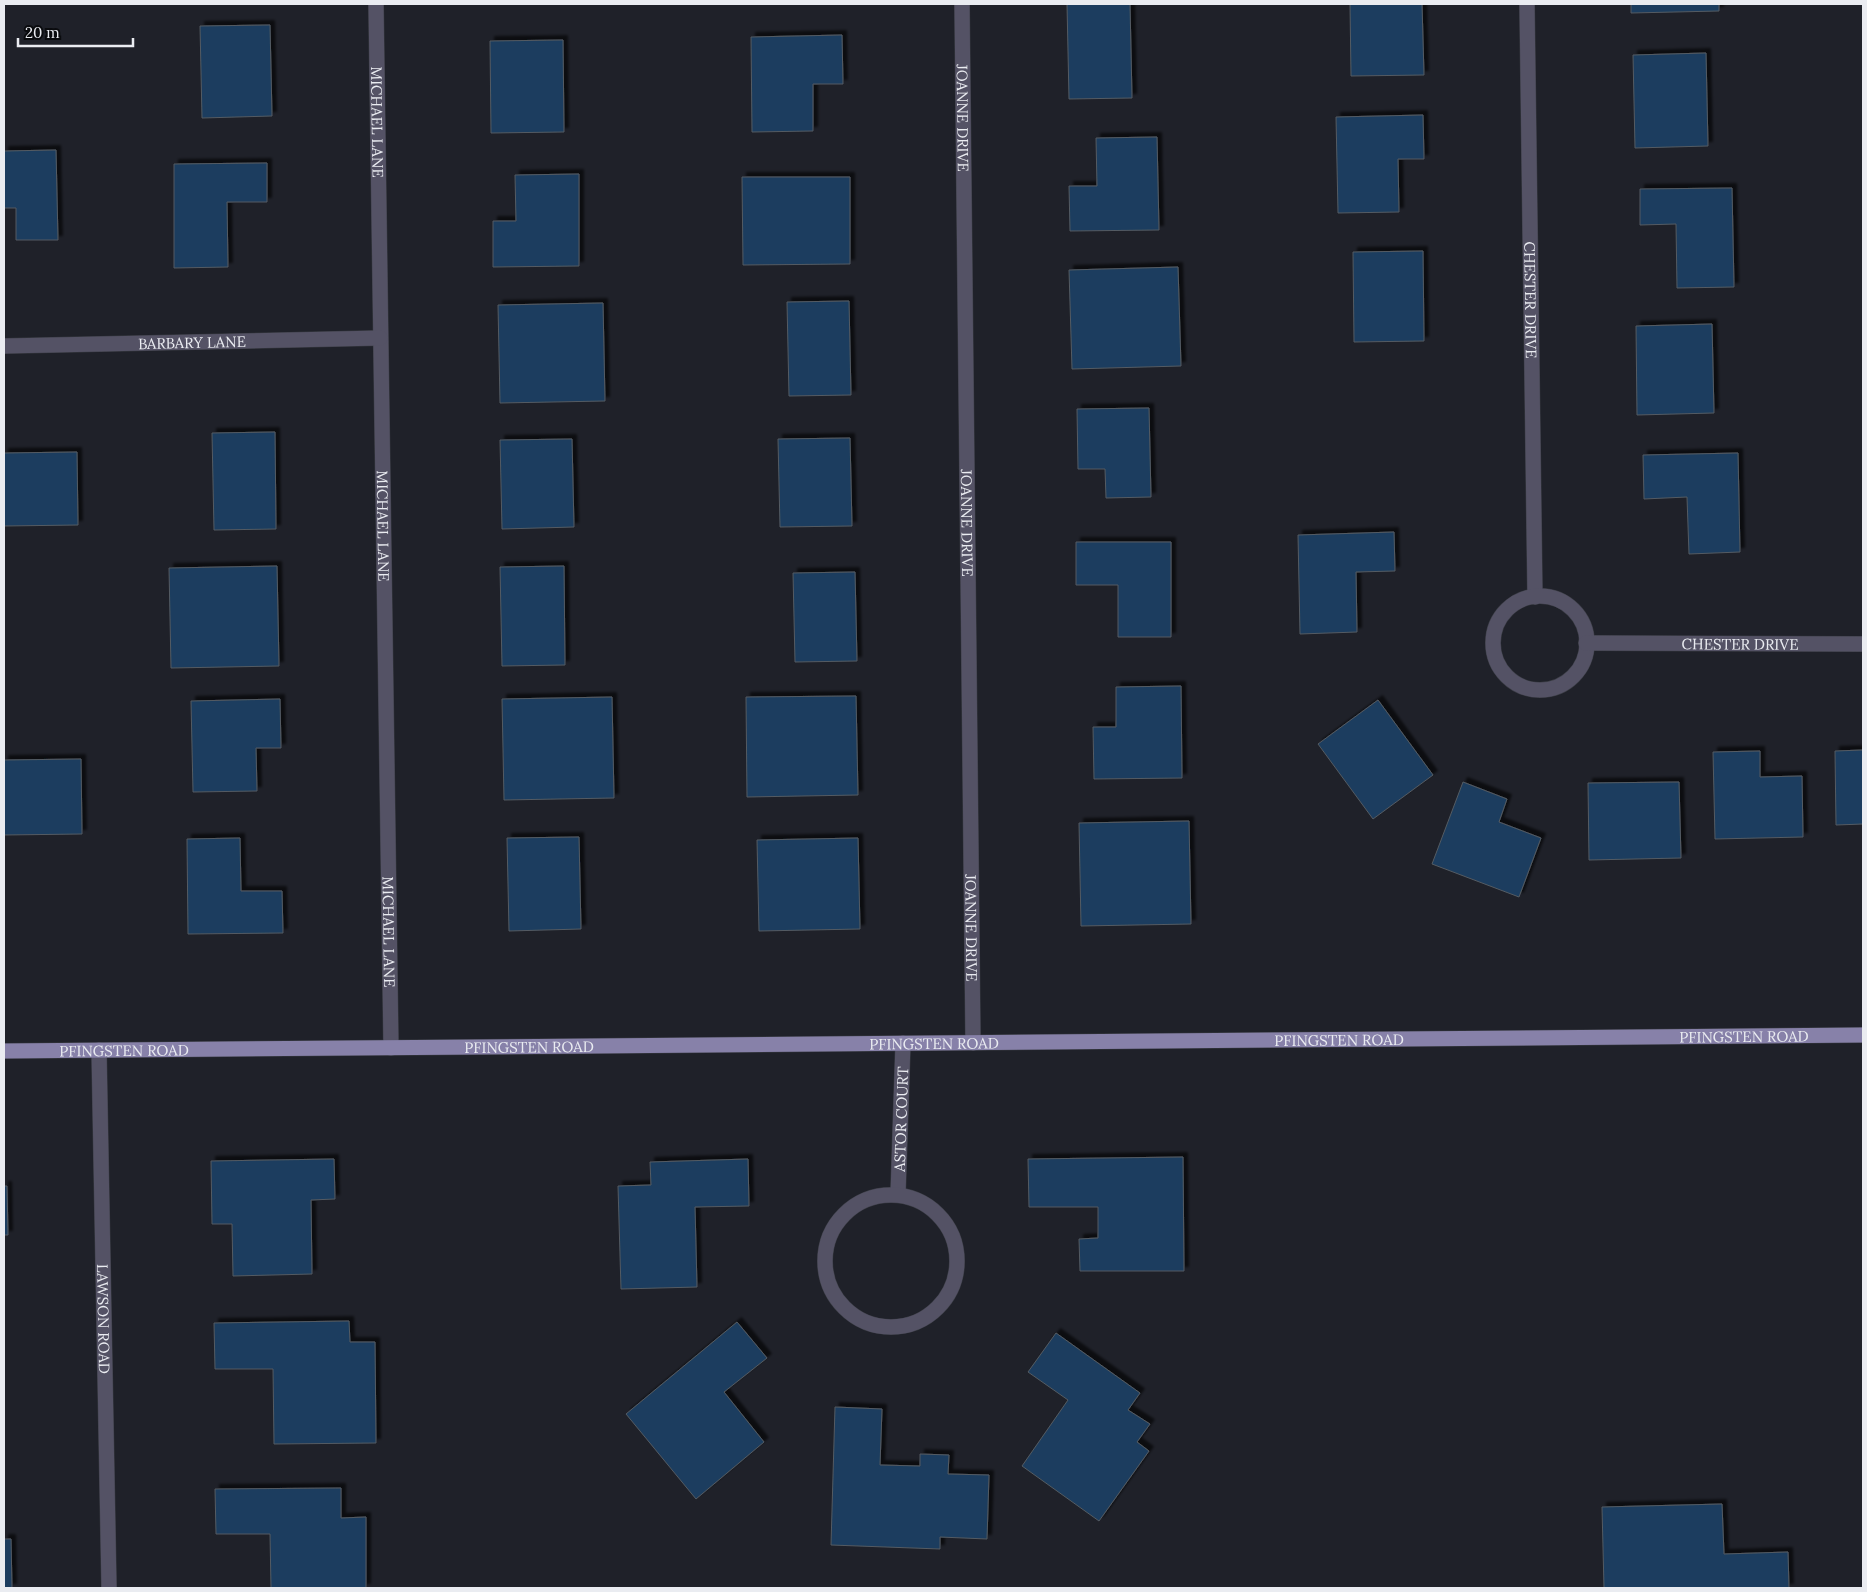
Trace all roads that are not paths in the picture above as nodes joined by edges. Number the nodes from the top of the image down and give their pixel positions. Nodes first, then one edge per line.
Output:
1 (376, 4) edge
2 (962, 4) edge
3 (1527, 4) edge
4 (380, 338) junction
5 (4, 346) edge
6 (1534, 597) junction
7 (1586, 643) junction
8 (1863, 644) edge
9 (1863, 1035) edge
10 (973, 1043) junction
11 (903, 1044) junction
12 (390, 1048) junction
13 (99, 1050) junction
14 (4, 1052) edge
15 (898, 1194) junction
16 (109, 1588) edge

1 - 4 street, MICHAEL LANE
2 - 10 street, JOANNE DRIVE
3 - 6 street, CHESTER DRIVE
4 - 5 street, BARBARY LANE
4 - 12 street, MICHAEL LANE
6 - 7 street
6 - 7 street
7 - 8 street, CHESTER DRIVE
9 - 10 main road, PFINGSTEN ROAD
10 - 11 main road, PFINGSTEN ROAD
11 - 12 main road, PFINGSTEN ROAD
11 - 15 street, ASTOR COURT
12 - 13 main road, PFINGSTEN ROAD
13 - 14 main road, PFINGSTEN ROAD
13 - 16 street, LAWSON ROAD
15 - 15 street

